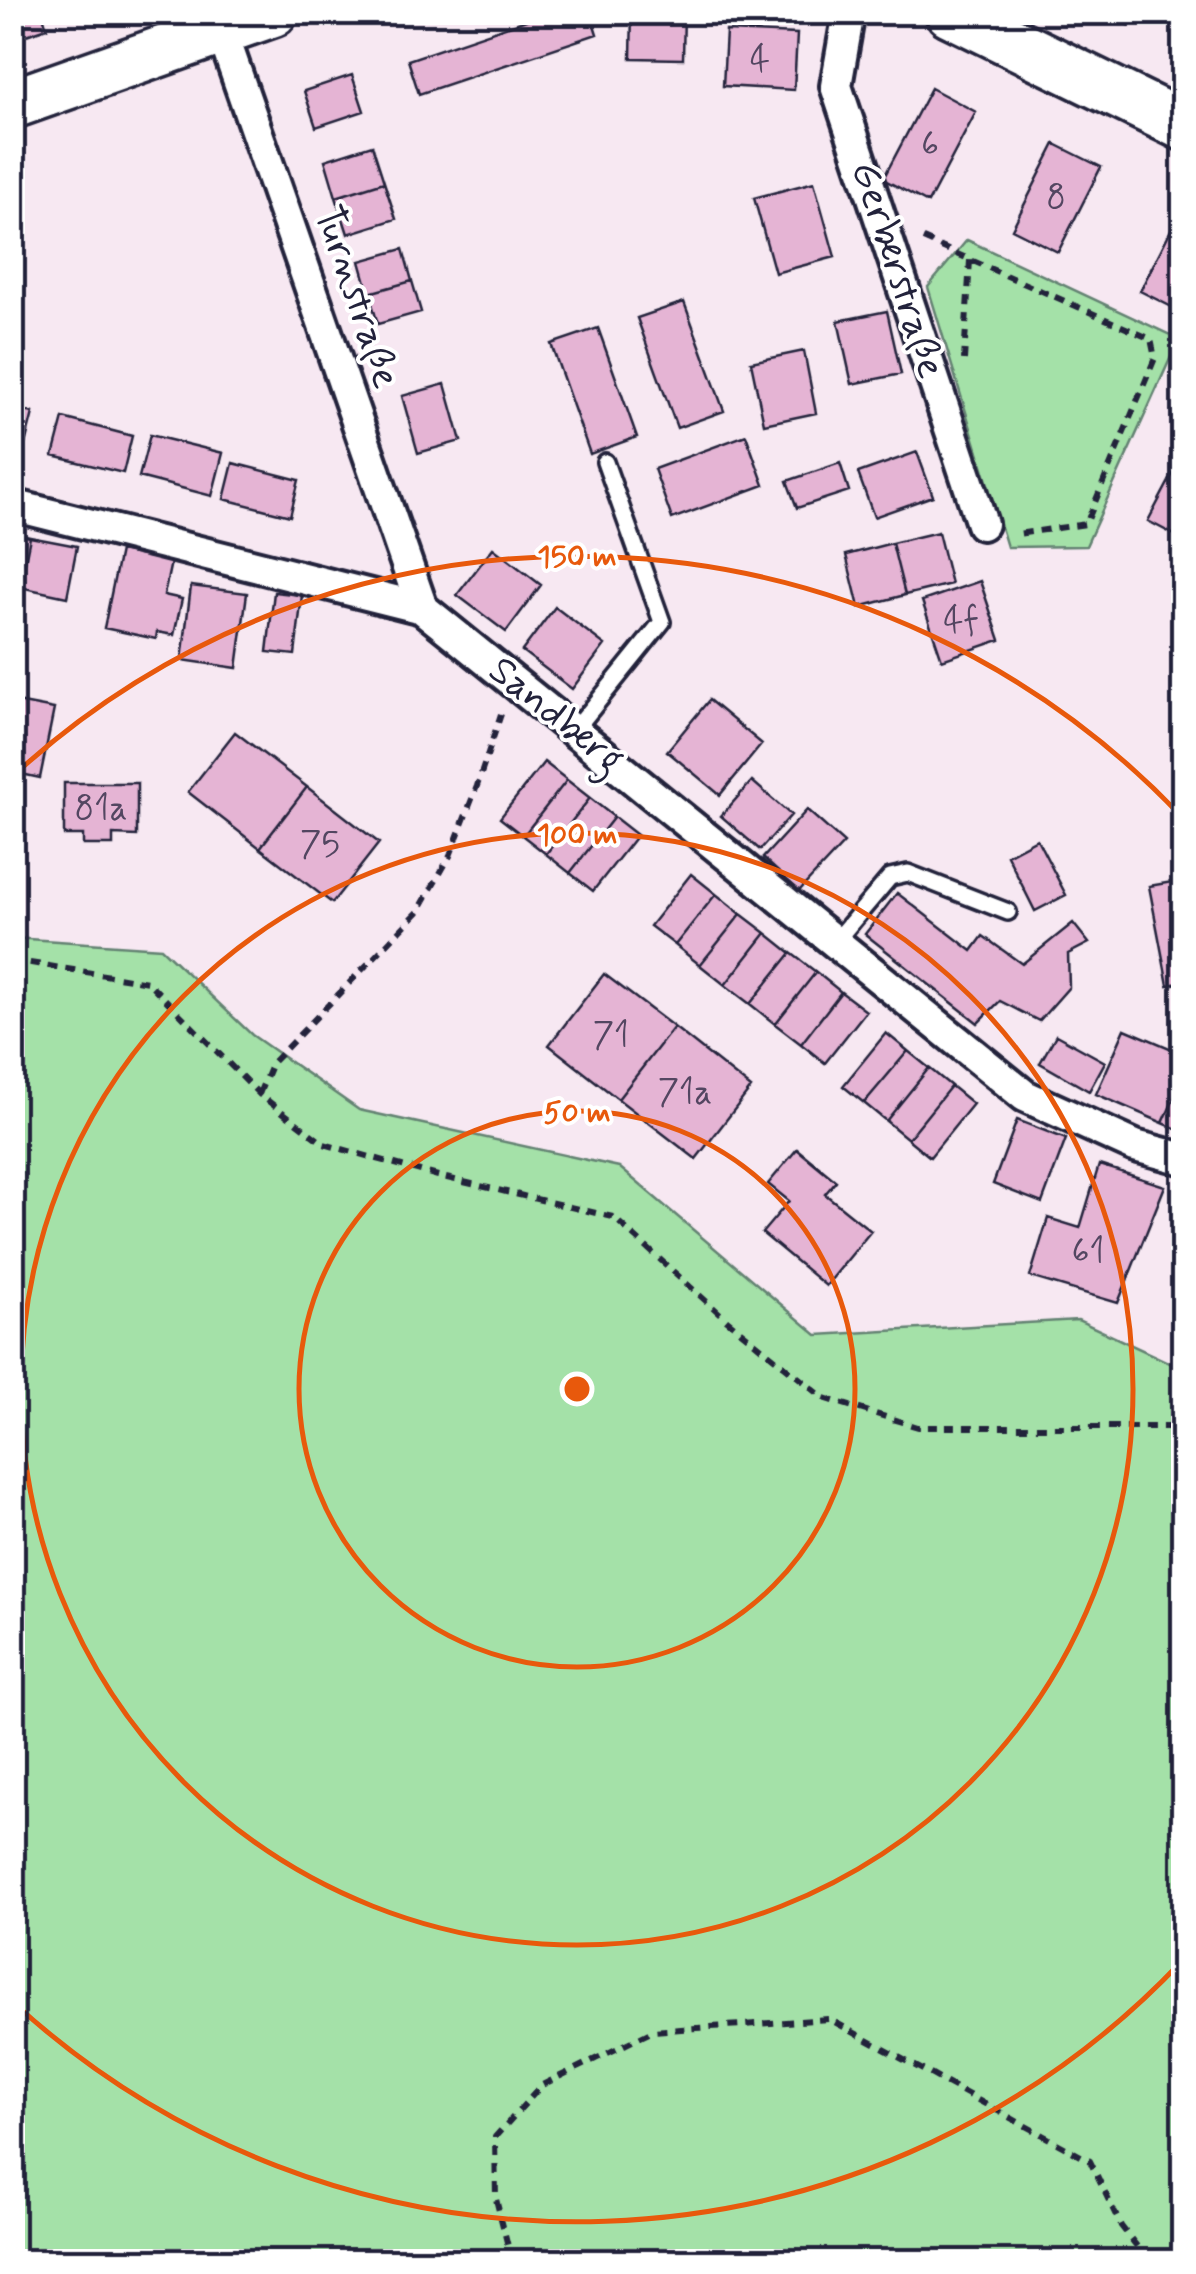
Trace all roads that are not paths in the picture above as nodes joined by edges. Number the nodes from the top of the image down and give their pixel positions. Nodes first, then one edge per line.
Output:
1 (273, 12) edge
2 (849, 12) edge
3 (950, 12) edge
4 (218, 22) edge
5 (12, 104) edge
6 (1184, 126) edge
7 (605, 462) dead end
8 (12, 505) edge
9 (997, 520) road end
10 (422, 608) junction
11 (574, 731) junction
12 (1008, 912) dead end
13 (835, 942) junction
14 (1184, 1159) edge

1 - 4 main road
2 - 9 street, Gerberstraße
3 - 6 main road
4 - 5 main road
4 - 10 street, Turnstraße
7 - 11 lane
8 - 10 street, Sandberg
10 - 11 street, Sandberg
11 - 13 street, Sandberg
12 - 13 lane
13 - 14 street, Sandberg

